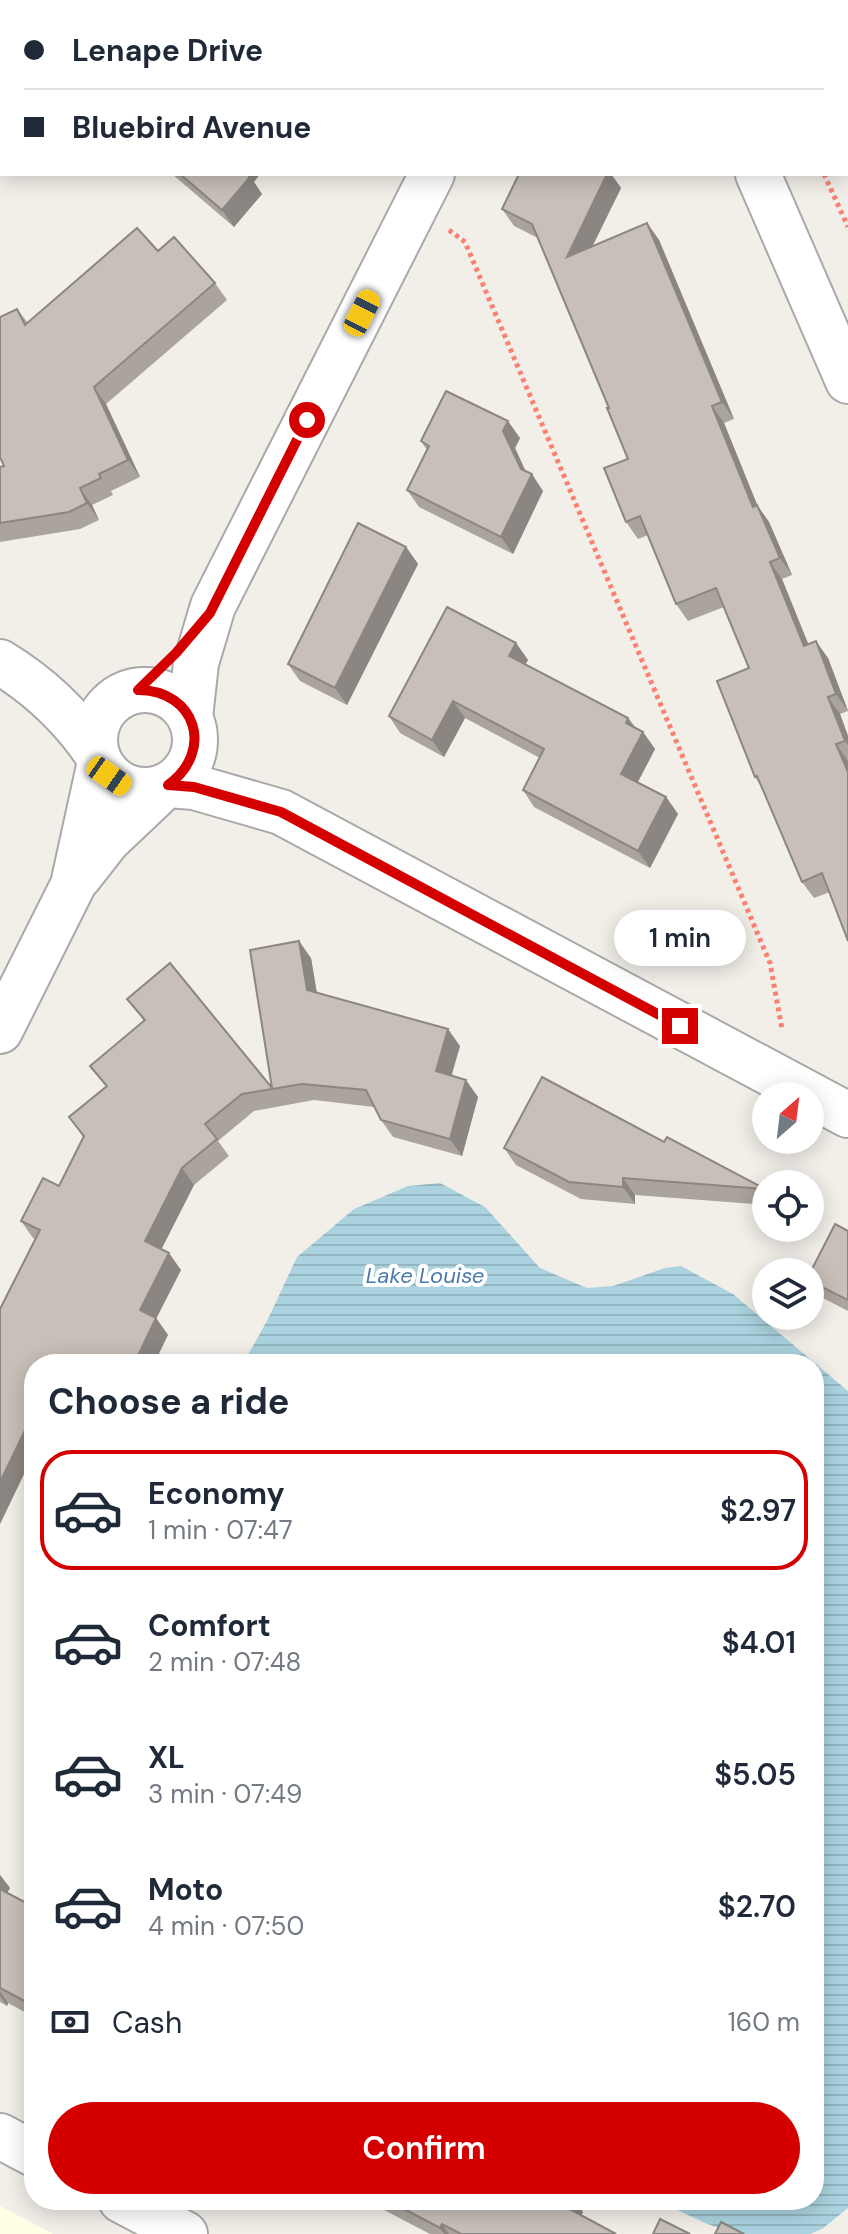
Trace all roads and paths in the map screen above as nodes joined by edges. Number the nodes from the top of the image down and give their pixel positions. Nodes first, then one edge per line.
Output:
1 (759, 176) edge
2 (825, 176) edge
3 (424, 190) edge
4 (848, 227) edge
5 (848, 381) edge
6 (210, 613) junction
7 (2, 663) edge
8 (131, 692) junction
9 (192, 724) junction
10 (98, 758) junction
11 (166, 786) junction
12 (281, 812) junction
13 (73, 885) junction
14 (0, 1031) edge
15 (785, 1082) edge
16 (791, 1082) edge
17 (824, 1103) edge
18 (848, 1115) edge
19 (0, 2136) edge
20 (24, 2149) edge
21 (140, 2210) edge
22 (185, 2234) edge

1 - 5 street
2 - 4 path
3 - 6 street
3 - 16 path
6 - 8 street
6 - 9 street
7 - 8 street
7 - 10 street
8 - 9 street
8 - 10 street
9 - 11 street
9 - 12 street
10 - 11 street
10 - 13 street
11 - 12 street
11 - 13 street
12 - 15 street
13 - 14 street
17 - 18 street
19 - 20 street
21 - 22 street

